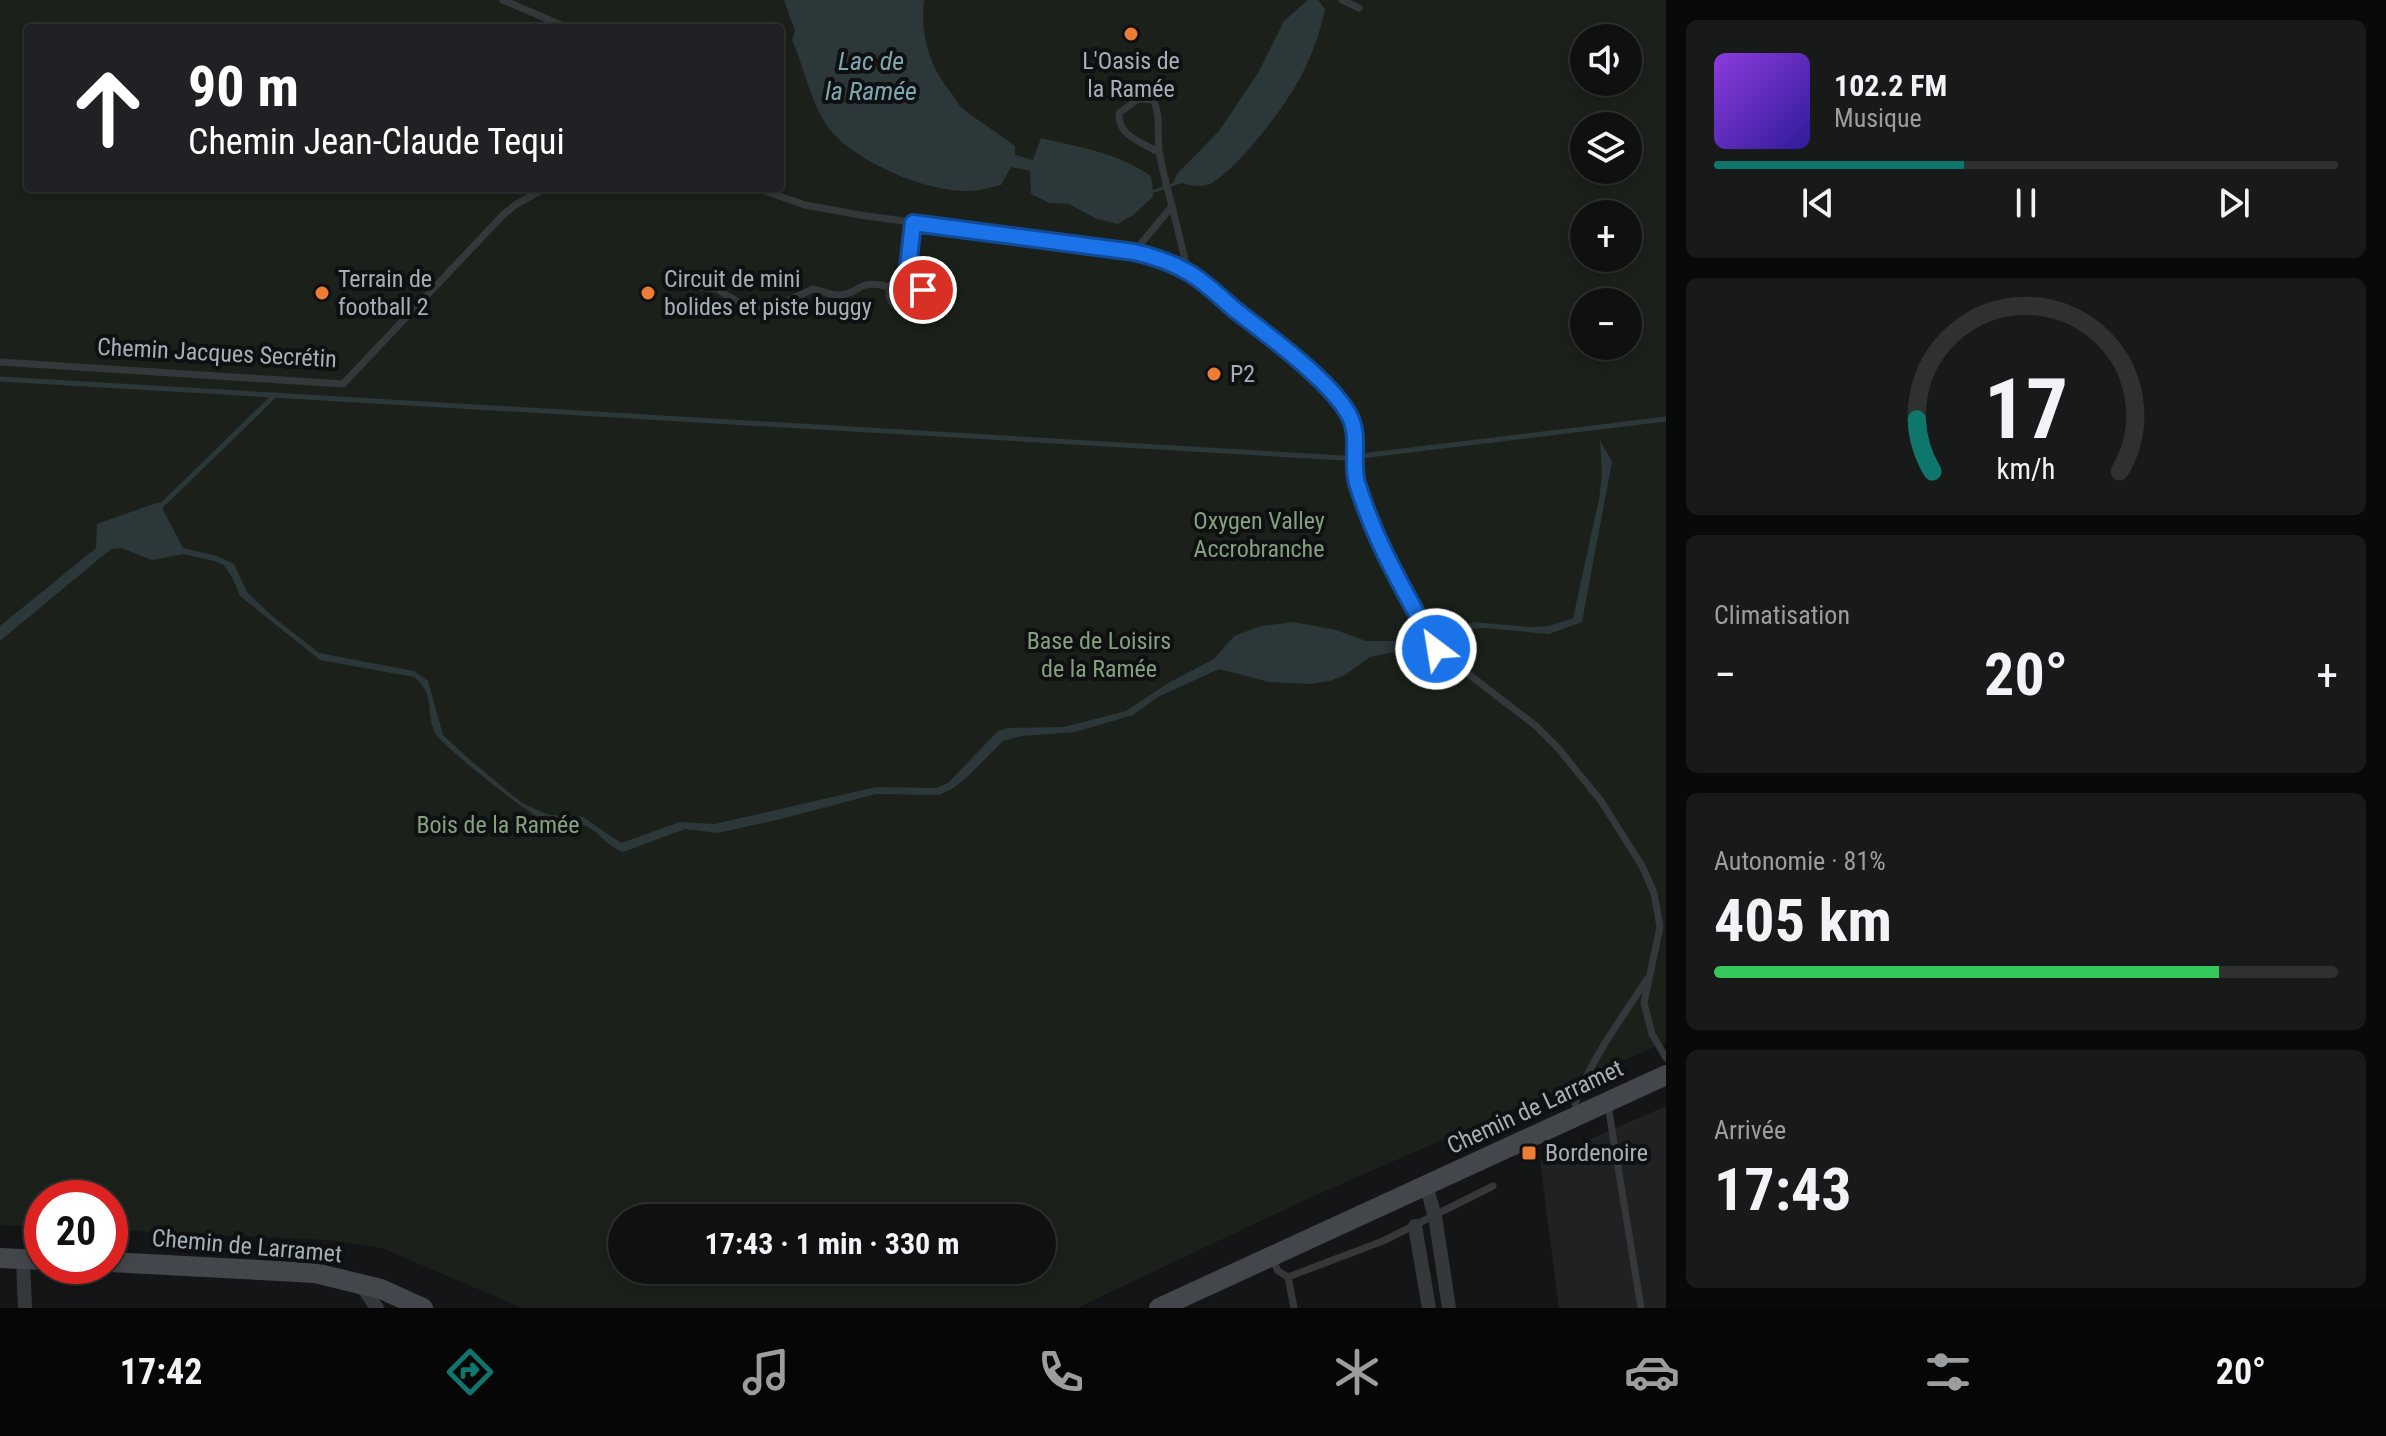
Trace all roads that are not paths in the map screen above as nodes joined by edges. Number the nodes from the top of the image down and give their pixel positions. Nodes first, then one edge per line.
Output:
1 (503, 0) edge
2 (530, 0) edge
3 (1342, 0) edge
4 (1359, 8) dead end
5 (526, 10) junction
6 (559, 24) edge
7 (1159, 153) junction
8 (539, 192) edge
9 (768, 192) edge
10 (1172, 206) junction
11 (913, 223) junction
12 (1134, 252) junction
13 (1188, 272) junction
14 (907, 276) junction
15 (687, 286) dead end
16 (889, 287) junction
17 (0, 362) edge
18 (1648, 977) junction
19 (1666, 1058) edge
20 (1666, 1075) edge
21 (1607, 1102) junction
22 (1580, 1115) junction
23 (1426, 1186) junction
24 (1493, 1186) dead end
25 (1435, 1216) junction
26 (1415, 1226) junction
27 (1272, 1258) junction
28 (16, 1259) edge
29 (128, 1263) edge
30 (1444, 1267) junction
31 (1423, 1270) junction
32 (1288, 1277) junction
33 (360, 1283) junction
34 (25, 1308) edge
35 (377, 1308) edge
36 (423, 1308) edge
37 (1159, 1308) edge
38 (1294, 1308) edge
39 (1429, 1308) edge
40 (1449, 1308) edge
41 (1641, 1308) edge

1 - 5 lane
2 - 5 lane
3 - 4 lane
5 - 6 lane
7 - 7 lane
7 - 10 lane
8 - 17 lane, Chemin Jacques Secrétin
9 - 11 lane
10 - 12 lane
10 - 13 lane
11 - 12 lane
11 - 14 lane
12 - 13 lane
13 - 18 lane
14 - 16 lane
14 - 16 lane
15 - 16 lane
18 - 19 lane
18 - 22 lane
20 - 21 main road, Chemin de Larramet
21 - 22 main road, Chemin de Larramet
21 - 41 lane
22 - 23 main road, Chemin de Larramet
23 - 25 street
23 - 27 main road, Chemin de Larramet
24 - 25 lane
25 - 26 lane
25 - 30 street
26 - 31 street
26 - 32 lane
27 - 32 lane
27 - 37 main road, Chemin de Larramet
28 - 34 street
29 - 33 main road, Chemin de Larramet
30 - 31 street
30 - 40 street
31 - 39 street
32 - 38 lane
33 - 35 street
33 - 36 main road, Chemin de Larramet

